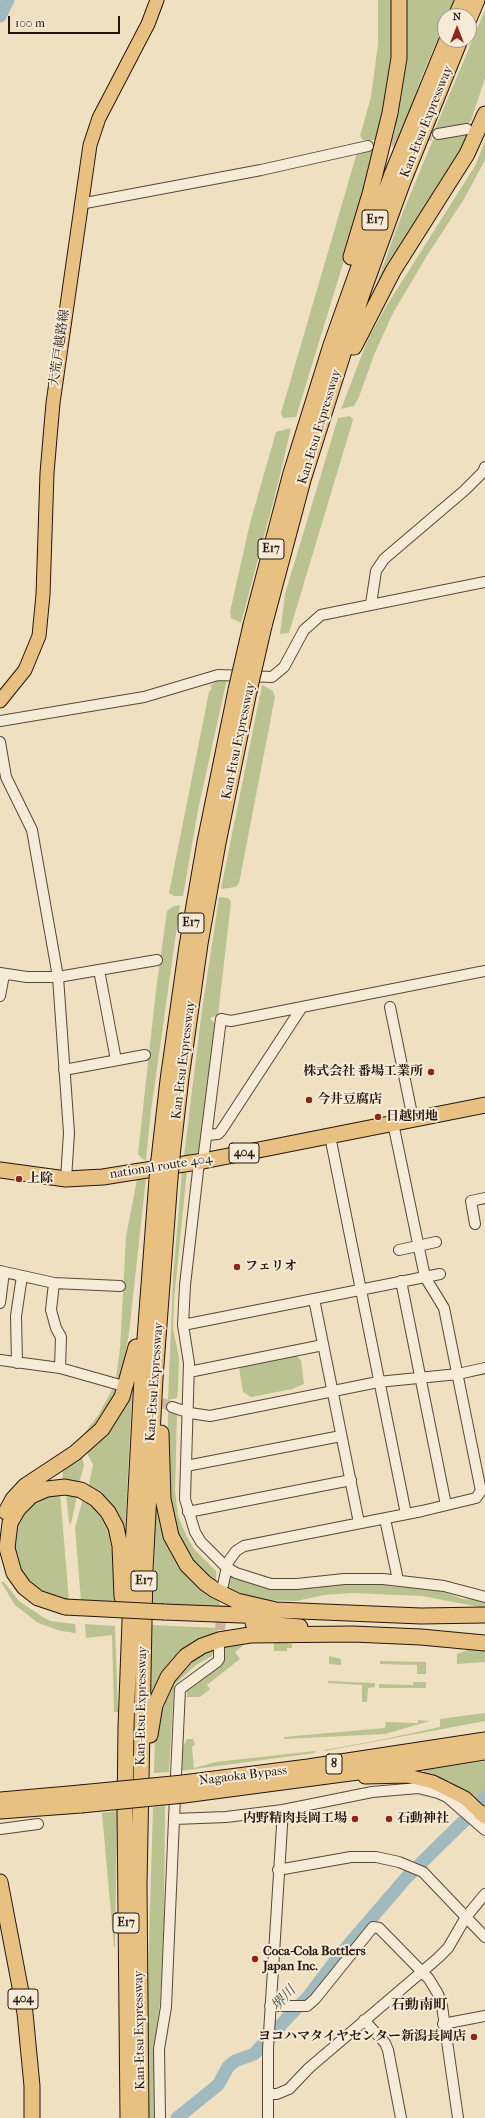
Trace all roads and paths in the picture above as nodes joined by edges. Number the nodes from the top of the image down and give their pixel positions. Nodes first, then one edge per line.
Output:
1 (157, 0) edge
2 (399, 0) edge
3 (444, 48) edge
4 (457, 48) edge
5 (485, 114) edge
6 (468, 129) dead end
7 (438, 134) tunnel mouth
8 (368, 146) tunnel mouth
9 (80, 204) junction
10 (331, 400) junction
11 (310, 402) junction
12 (310, 435) junction
13 (485, 467) edge
14 (485, 582) edge
15 (371, 604) junction
16 (258, 625) junction
17 (0, 701) edge
18 (0, 721) edge
19 (0, 742) edge
20 (3, 779) edge
21 (158, 960) dead end
22 (99, 970) junction
23 (485, 970) edge
24 (2, 974) edge
25 (58, 977) junction
26 (0, 996) edge
27 (302, 1007) junction
28 (390, 1007) dead end
29 (144, 1055) dead end
30 (116, 1060) junction
31 (64, 1070) junction
32 (485, 1105) edge
33 (413, 1119) junction
34 (392, 1123) junction
35 (207, 1135) junction
36 (330, 1136) junction
37 (201, 1161) junction
38 (0, 1170) edge
39 (164, 1178) junction
40 (66, 1179) junction
41 (485, 1198) edge
42 (475, 1224) dead end
43 (166, 1232) junction
44 (436, 1242) dead end
45 (418, 1245) junction
46 (399, 1250) dead end
47 (2, 1271) edge
48 (440, 1274) dead end
49 (22, 1276) junction
50 (425, 1276) junction
51 (401, 1282) junction
52 (54, 1283) junction
53 (120, 1286) dead end
54 (360, 1289) junction
55 (314, 1299) junction
56 (0, 1303) edge
57 (183, 1325) junction
58 (323, 1344) junction
59 (0, 1360) edge
60 (17, 1362) junction
61 (60, 1368) junction
62 (485, 1368) edge
63 (188, 1372) junction
64 (458, 1374) junction
65 (420, 1378) junction
66 (378, 1382) junction
67 (120, 1385) tunnel mouth
68 (333, 1391) junction
69 (172, 1407) tunnel mouth
70 (187, 1412) junction
71 (341, 1436) junction
72 (186, 1466) junction
73 (351, 1480) junction
74 (446, 1505) junction
75 (188, 1512) junction
76 (406, 1514) junction
77 (385, 1519) junction
78 (359, 1523) junction
79 (0, 1528) edge
80 (0, 1558) edge
81 (226, 1568) junction
82 (398, 1580) junction
83 (223, 1585) tunnel mouth
84 (485, 1597) edge
85 (65, 1611) junction
86 (354, 1614) junction
87 (485, 1615) edge
88 (164, 1616) junction
89 (421, 1616) junction
90 (485, 1624) edge
91 (485, 1633) edge
92 (353, 1634) junction
93 (421, 1637) junction
94 (485, 1643) edge
95 (219, 1648) tunnel mouth
96 (126, 1727) junction
97 (485, 1731) edge
98 (485, 1740) edge
99 (485, 1752) edge
100 (343, 1762) junction
101 (189, 1790) junction
102 (81, 1799) junction
103 (0, 1800) edge
104 (283, 1810) junction
105 (0, 1811) edge
106 (484, 1815) edge
107 (174, 1819) junction
108 (38, 1824) dead end
109 (0, 1829) edge
110 (485, 1830) edge
111 (278, 1870) junction
112 (0, 1882) edge
113 (485, 1894) edge
114 (466, 1917) junction
115 (485, 1937) edge
116 (422, 1972) junction
117 (139, 1985) junction
118 (270, 2006) junction
119 (485, 2016) edge
120 (364, 2020) junction
121 (444, 2024) junction
122 (268, 2094) junction
123 (32, 2118) edge
124 (128, 2118) edge
125 (141, 2118) edge
126 (160, 2118) edge
127 (268, 2118) edge
128 (402, 2118) edge
129 (458, 2118) edge

1 - 9 main road, 大荒戸越路線
2 - 11 highway
3 - 11 highway, Kan-Etsu Expressway / E17
4 - 10 highway, Kan-Etsu Expressway / E17
5 - 10 highway
6 - 7 street
8 - 9 street
9 - 17 main road, 大荒戸越路線
10 - 12 highway, Kan-Etsu Expressway / E17
11 - 12 highway, Kan-Etsu Expressway / E17
12 - 16 highway, Kan-Etsu Expressway / E17
12 - 16 highway, Kan-Etsu Expressway / E17
13 - 15 street
14 - 15 street
15 - 18 street
16 - 39 highway, Kan-Etsu Expressway / E17, bridge
19 - 20 street
20 - 25 street
21 - 22 street
22 - 25 street
22 - 30 street
23 - 27 street
24 - 25 street
24 - 26 street
25 - 31 street
27 - 35 street
27 - 35 street
28 - 33 street
29 - 30 street
30 - 31 street
31 - 40 street
32 - 33 highway, national route 404 / 404
33 - 34 highway, national route 404 / 404
34 - 36 highway, national route 404 / 404
34 - 45 street
35 - 37 street
36 - 37 highway, national route 404 / 404
36 - 54 street
37 - 40 highway, national route 404 / 404
37 - 57 street
38 - 40 highway, national route 404 / 404
39 - 43 highway, Kan-Etsu Expressway / E17
39 - 79 highway
39 - 96 highway, Kan-Etsu Expressway / E17
41 - 42 street
43 - 86 highway
43 - 117 highway, Kan-Etsu Expressway / E17
44 - 45 street
45 - 46 street
45 - 50 street
47 - 49 street
47 - 56 street
48 - 50 street
49 - 52 street
49 - 60 street
50 - 51 street
50 - 64 street
51 - 54 street
51 - 65 street
52 - 53 street
52 - 61 street
54 - 55 street
54 - 66 street
55 - 57 street
55 - 58 street
57 - 63 street
58 - 63 street
58 - 68 street
59 - 60 street
60 - 61 street
61 - 67 street
62 - 64 street
63 - 70 street
64 - 65 street
64 - 74 street
65 - 66 street
65 - 74 street
66 - 68 street
66 - 76 street
68 - 70 street
68 - 71 street
69 - 70 street
70 - 72 street
71 - 72 street
71 - 73 street
72 - 75 street
73 - 75 street
73 - 78 street
74 - 76 street
75 - 81 street
76 - 77 street
77 - 78 street
77 - 82 street
78 - 81 street
80 - 85 highway
81 - 82 street
81 - 83 street
82 - 84 street
85 - 88 highway, bridge
85 - 96 highway
86 - 88 highway
86 - 89 highway
87 - 89 highway
88 - 92 highway
89 - 90 highway
91 - 93 highway
92 - 93 highway
92 - 117 highway
93 - 94 highway
95 - 107 street
96 - 124 highway, Kan-Etsu Expressway / E17
97 - 100 highway
98 - 100 highway, Nagaoka Bypass / 8
99 - 101 highway, Nagaoka Bypass / 8
100 - 101 highway, Nagaoka Bypass / 8
101 - 102 highway, Nagaoka Bypass / 8, bridge
101 - 106 main road
102 - 103 highway, Nagaoka Bypass / 8
102 - 105 highway, Nagaoka Bypass / 8
104 - 107 street
104 - 110 street
104 - 111 street
107 - 126 street
108 - 109 street
111 - 114 street
111 - 118 street
112 - 123 highway, 404
113 - 114 street
114 - 115 street
114 - 116 street
116 - 118 street
116 - 120 street
116 - 121 street
117 - 125 highway, Kan-Etsu Expressway / E17
118 - 122 street
119 - 121 street
120 - 122 street
120 - 128 street
121 - 129 street
122 - 127 street

